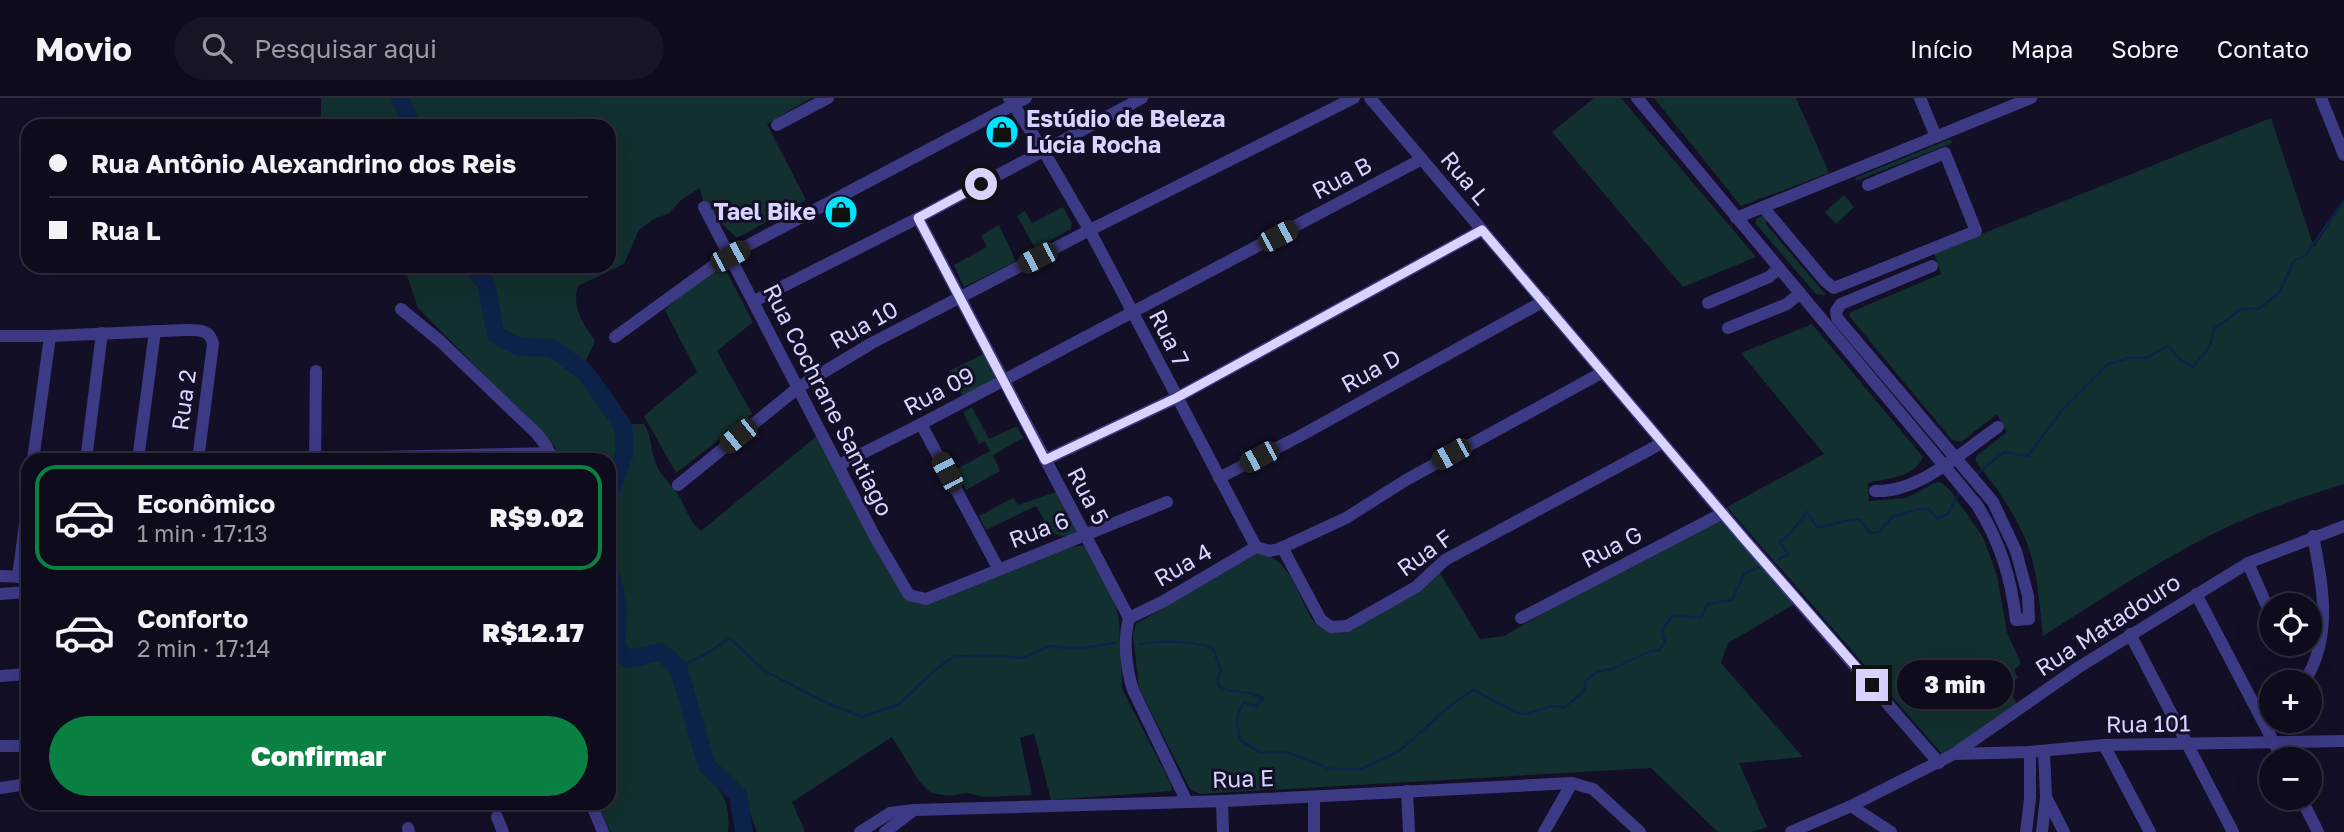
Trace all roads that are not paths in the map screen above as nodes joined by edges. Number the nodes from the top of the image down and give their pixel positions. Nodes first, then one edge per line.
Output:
1 (828, 98) edge
2 (1142, 98) edge
3 (1354, 98) edge
4 (1370, 98) edge
5 (1637, 98) edge
6 (1920, 98) edge
7 (2031, 98) edge
8 (2321, 98) edge
9 (1016, 100) edge
10 (777, 125) dead end
11 (1936, 136) junction
12 (1044, 150) junction
13 (2344, 155) edge
14 (1422, 159) junction
15 (1868, 185) dead end
16 (704, 207) dead end
17 (1763, 207) junction
18 (918, 218) junction
19 (1736, 218) junction
20 (1482, 230) junction
21 (1090, 231) junction
22 (730, 256) junction
23 (1932, 266) dead end
24 (1779, 268) junction
25 (1800, 293) junction
26 (961, 297) junction
27 (1544, 301) junction
28 (754, 302) junction
29 (1709, 303) dead end
30 (401, 309) dead end
31 (1133, 313) junction
32 (1728, 328) dead end
33 (155, 331) junction
34 (103, 333) junction
35 (2, 336) edge
36 (50, 336) junction
37 (615, 337) dead end
38 (316, 371) dead end
39 (1603, 372) junction
40 (1005, 380) junction
41 (799, 387) junction
42 (1176, 398) junction
43 (921, 425) junction
44 (1998, 427) dead end
45 (1662, 443) junction
46 (34, 453) edge
47 (87, 453) edge
48 (139, 453) edge
49 (199, 453) edge
50 (315, 453) edge
51 (549, 453) edge
52 (1955, 457) junction
53 (1045, 460) junction
54 (839, 465) junction
55 (1943, 465) junction
56 (1219, 478) junction
57 (678, 485) dead end
58 (1875, 491) dead end
59 (1167, 502) dead end
60 (1723, 513) junction
61 (2344, 526) edge
62 (1085, 535) junction
63 (2313, 537) junction
64 (1256, 547) junction
65 (1282, 547) junction
66 (2248, 563) junction
67 (998, 568) junction
68 (0, 576) edge
69 (21, 577) edge
70 (21, 592) edge
71 (2261, 593) edge
72 (0, 594) edge
73 (2196, 594) junction
74 (926, 599) joint
75 (1129, 618) junction
76 (1521, 618) dead end
77 (2130, 634) junction
78 (2313, 670) edge
79 (21, 674) edge
80 (0, 676) edge
81 (2259, 705) edge
82 (2272, 733) edge
83 (2344, 741) edge
84 (2275, 743) junction
85 (2189, 744) junction
86 (2104, 745) junction
87 (0, 746) edge
88 (21, 746) edge
89 (2277, 747) edge
90 (2044, 751) junction
91 (2030, 752) junction
92 (1954, 754) junction
93 (1939, 763) junction
94 (1573, 783) junction
95 (21, 785) edge
96 (0, 788) edge
97 (1407, 791) junction
98 (1314, 797) junction
99 (2046, 797) junction
100 (1222, 801) junction
101 (1187, 802) junction
102 (1851, 806) junction
103 (595, 810) edge
104 (914, 810) junction
105 (2307, 810) edge
106 (497, 817) dead end
107 (503, 832) edge
108 (603, 832) edge
109 (860, 832) edge
110 (885, 832) edge
111 (1223, 832) edge
112 (1314, 832) edge
113 (1409, 832) edge
114 (1544, 832) edge
115 (1640, 832) edge
116 (1791, 832) edge
117 (1891, 832) edge
118 (2026, 832) edge
119 (2042, 832) edge
120 (2064, 832) edge
121 (2150, 832) edge
122 (2233, 832) edge
123 (2318, 832) edge

1 - 10 street
2 - 12 street
3 - 21 street, Rua 10
4 - 14 street, Rua L
5 - 19 street
6 - 11 street
7 - 11 street
8 - 13 street
9 - 12 street, Rua 7
9 - 22 street
11 - 17 street
12 - 18 street
12 - 21 street, Rua 7
14 - 20 street, Rua L
14 - 31 street, Rua B
15 - 17 street
16 - 22 street, Rua Cochrane Santiago
17 - 19 street
18 - 26 street, Rua 5
18 - 28 street
19 - 24 street
20 - 27 street, Rua L
20 - 42 street
21 - 26 street, Rua 10
21 - 31 street, Rua 7
22 - 28 street, Rua Cochrane Santiago
22 - 37 street
23 - 52 street
24 - 25 street
24 - 29 street
25 - 32 street
25 - 55 street
26 - 40 street, Rua 5
26 - 41 street, Rua 10
27 - 39 street, Rua L
27 - 56 street, Rua D
28 - 41 street, Rua Cochrane Santiago
30 - 51 street
31 - 40 street, Rua 09
31 - 42 street, Rua 7
33 - 34 street
33 - 48 street
33 - 49 street, Rua 2
34 - 36 street
34 - 47 street
35 - 36 street
36 - 46 street
38 - 50 street
39 - 45 street, Rua L
39 - 65 street
40 - 43 street, Rua 09
40 - 53 street, Rua 5
41 - 54 street, Rua Cochrane Santiago
41 - 57 street, Rua 10
42 - 53 street
42 - 56 street, Rua 7
43 - 54 street, Rua 09
43 - 67 street
44 - 52 street
45 - 60 street, Rua L
45 - 65 street, Rua F
52 - 55 street
52 - 55 street
53 - 62 street, Rua 5
54 - 74 street, Rua Cochrane Santiago
55 - 58 street
56 - 64 street, Rua 7
59 - 62 street, Rua 6
60 - 76 street, Rua G
60 - 93 street, Rua L
61 - 63 street, Rua Matadouro
62 - 67 street, Rua 6
62 - 75 street, Rua 5
63 - 66 street, Rua Matadouro
63 - 78 street
64 - 65 street
64 - 75 street, Rua 4
66 - 71 street
66 - 73 street, Rua Matadouro
67 - 74 street, Rua 6
68 - 69 street
70 - 72 street
73 - 77 street, Rua Matadouro
73 - 81 street
75 - 101 street, Rua 5
77 - 85 street
77 - 92 street, Rua Matadouro
79 - 80 street
82 - 84 street
83 - 84 street, Rua 101
84 - 85 street, Rua 101
84 - 89 street
85 - 86 street, Rua 101
85 - 122 street
86 - 90 street, Rua 101
86 - 121 street
87 - 88 street
90 - 91 street, Rua 101
90 - 99 street
91 - 92 street, Rua 101
91 - 118 street
92 - 93 street, Rua Matadouro
93 - 102 street, Rua Matadouro
94 - 97 street, Rua E
94 - 114 street
94 - 115 street
95 - 96 street
97 - 98 street, Rua E
97 - 113 street
98 - 100 street, Rua E
98 - 112 street
99 - 119 street
99 - 120 street
100 - 101 street, Rua E
100 - 111 street
101 - 104 street, Rua E
102 - 116 street, Rua Matadouro
102 - 117 street
103 - 108 street
104 - 109 street, Rua E
104 - 110 street
105 - 123 street
106 - 107 street

